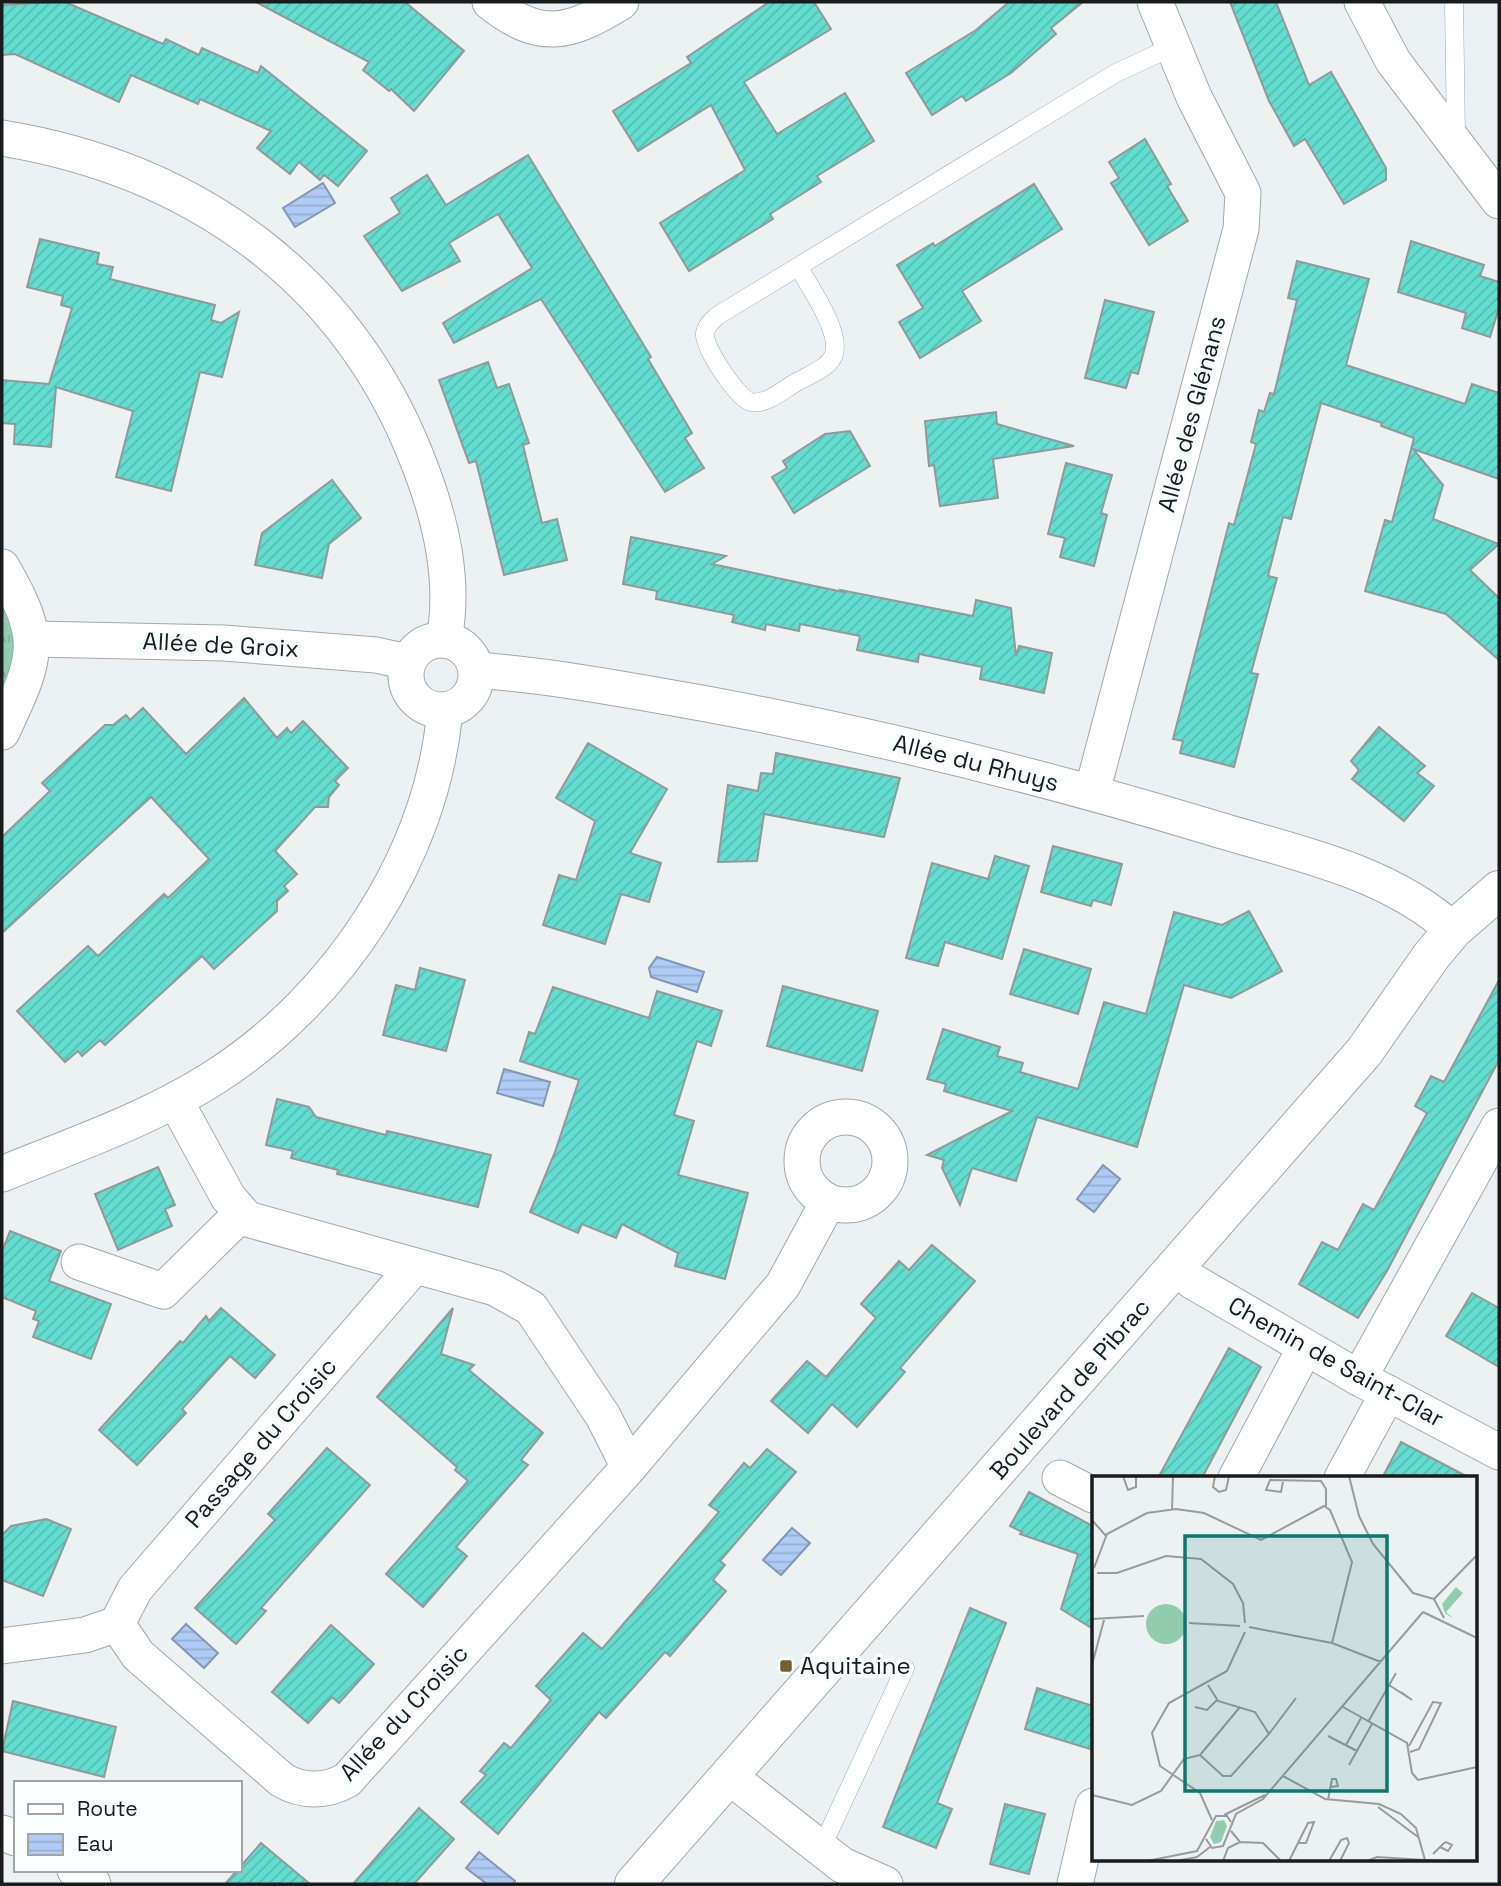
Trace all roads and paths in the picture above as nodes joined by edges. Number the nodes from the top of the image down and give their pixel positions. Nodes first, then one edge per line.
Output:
1 (490, 2) edge
2 (621, 2) edge
3 (1155, 2) edge
4 (1362, 2) edge
5 (1454, 2) edge
6 (1172, 47) junction
7 (2, 138) edge
8 (1457, 146) junction
9 (1499, 201) edge
10 (799, 268) junction
11 (2, 567) edge
12 (34, 639) junction
13 (444, 640) junction
14 (408, 662) junction
15 (476, 670) junction
16 (445, 710) junction
17 (2, 732) edge
18 (1092, 792) junction
19 (1499, 890) edge
20 (1453, 930) junction
21 (175, 1100) junction
22 (1499, 1126) edge
23 (2, 1174) edge
24 (828, 1202) dead end
25 (241, 1214) junction
26 (79, 1262) dead end
27 (414, 1268) junction
28 (1176, 1268) junction
29 (1306, 1348) junction
30 (1374, 1386) junction
31 (1499, 1452) edge
32 (629, 1466) junction
33 (1237, 1476) edge
34 (1343, 1476) edge
35 (1060, 1478) dead end
36 (1092, 1494) edge
37 (117, 1624) junction
38 (2, 1646) edge
39 (905, 1668) dead end
40 (730, 1777) junction
41 (1092, 1812) edge
42 (821, 1849) junction
43 (1083, 1866) edge
44 (78, 1872) edge
45 (846, 1877) edge
46 (93, 1884) edge
47 (634, 1884) edge
48 (885, 1884) edge

1 - 2 street
3 - 6 street, Allée des Glénans
4 - 8 street
5 - 8 lane
6 - 10 lane
6 - 18 street, Allée des Glénans
7 - 13 street
8 - 9 street
10 - 10 lane
11 - 12 street
12 - 14 street, Allée de Groix
12 - 17 street
13 - 14 street
13 - 15 street
14 - 16 street
15 - 16 street
15 - 18 street, Allée du Rhuys
16 - 21 street
18 - 20 street, Allée du Rhuys
19 - 20 street, Boulevard de Pibrac
20 - 28 street, Boulevard de Pibrac
21 - 23 street
21 - 25 street
22 - 30 street
24 - 32 street, Allée du Croisic
25 - 26 street
25 - 27 street
27 - 32 street
27 - 37 street, Passage du Croisic
28 - 29 street, Chemin de Saint-Clar
28 - 40 street, Boulevard de Pibrac
29 - 30 street, Chemin de Saint-Clar
29 - 33 street
30 - 31 street, Chemin de Saint-Clar
30 - 34 street
32 - 37 street, Allée du Croisic
35 - 36 street
37 - 38 street
39 - 42 lane
40 - 42 street
40 - 47 street, Boulevard de Pibrac
41 - 43 street
42 - 45 street
44 - 46 street
45 - 48 street

